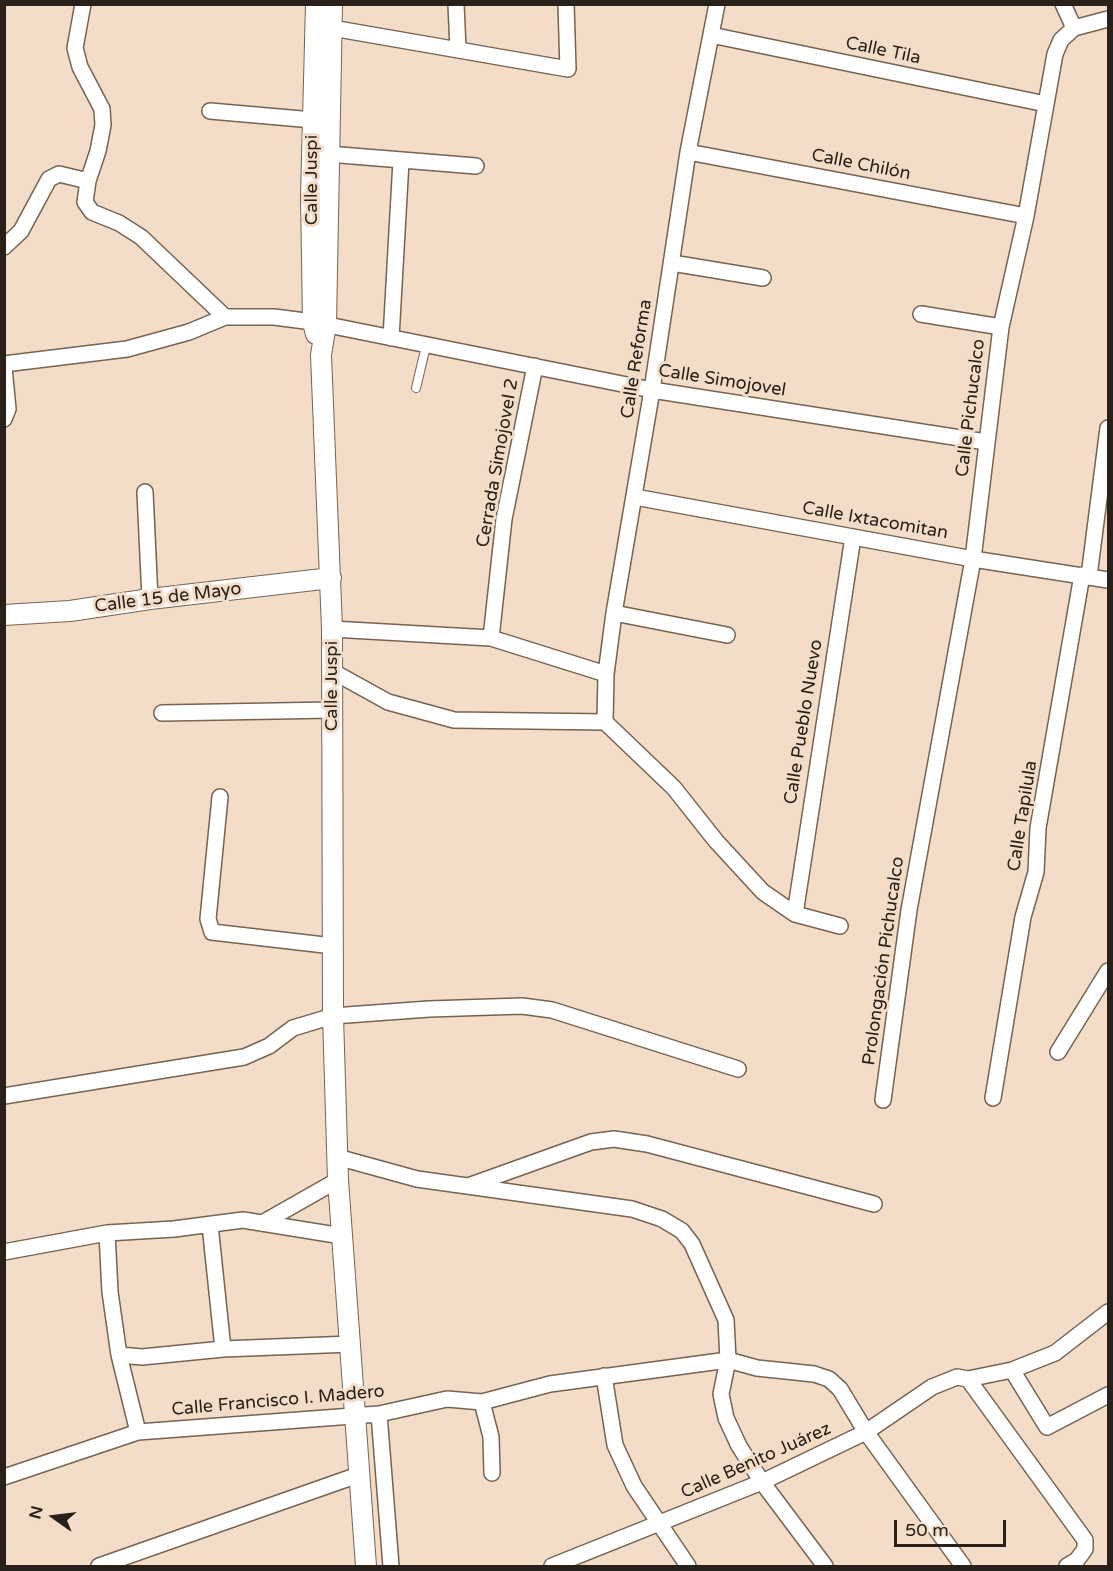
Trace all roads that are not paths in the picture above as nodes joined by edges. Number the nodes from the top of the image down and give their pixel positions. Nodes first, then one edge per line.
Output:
1 (83, 4) edge
2 (316, 4) edge
3 (332, 4) edge
4 (456, 4) edge
5 (566, 4) edge
6 (717, 4) edge
7 (1063, 4) edge
8 (1108, 19) edge
9 (332, 28) junction
10 (1074, 28) junction
11 (711, 35) junction
12 (458, 49) junction
13 (1047, 104) junction
14 (210, 111) dead end
15 (313, 120) junction
16 (688, 152) junction
17 (328, 154) junction
18 (401, 161) junction
19 (476, 166) dead end
20 (88, 180) junction
21 (1026, 216) junction
22 (4, 247) edge
23 (672, 263) junction
24 (762, 278) dead end
25 (921, 314) dead end
26 (225, 317) junction
27 (319, 323) junction
28 (1001, 327) junction
29 (391, 338) junction
30 (426, 346) junction
31 (4, 366) edge
32 (535, 366) junction
33 (416, 388) dead end
34 (652, 390) junction
35 (4, 419) edge
36 (1108, 428) edge
37 (986, 442) junction
38 (145, 492) dead end
39 (635, 497) junction
40 (854, 537) junction
41 (973, 559) junction
42 (1086, 576) junction
43 (331, 578) junction
44 (1108, 580) edge
45 (150, 598) junction
46 (614, 612) junction
47 (4, 615) edge
48 (332, 629) junction
49 (728, 635) dead end
50 (491, 638) junction
51 (332, 671) junction
52 (606, 674) junction
53 (332, 710) junction
54 (162, 713) dead end
55 (605, 722) junction
56 (220, 797) dead end
57 (922, 827) joint
58 (795, 914) junction
59 (840, 926) dead end
60 (333, 946) junction
61 (1108, 971) edge
62 (333, 1016) junction
63 (1058, 1052) dead end
64 (738, 1069) dead end
65 (4, 1096) edge
66 (993, 1098) dead end
67 (883, 1100) dead end
68 (337, 1157) junction
69 (338, 1180) junction
70 (465, 1187) junction
71 (874, 1204) dead end
72 (264, 1222) junction
73 (210, 1225) junction
74 (107, 1233) junction
75 (342, 1236) junction
76 (4, 1252) edge
77 (1108, 1312) edge
78 (351, 1344) junction
79 (223, 1349) junction
80 (119, 1355) junction
81 (728, 1360) junction
82 (1012, 1370) junction
83 (604, 1376) junction
84 (968, 1379) junction
85 (1108, 1395) edge
86 (482, 1402) junction
87 (354, 1414) junction
88 (379, 1414) junction
89 (138, 1432) junction
90 (866, 1432) junction
91 (492, 1473) dead end
92 (358, 1475) junction
93 (4, 1477) edge
94 (762, 1482) junction
95 (660, 1524) junction
96 (99, 1566) edge
97 (366, 1566) edge
98 (391, 1566) edge
99 (552, 1566) edge
100 (688, 1566) edge
101 (825, 1566) edge
102 (963, 1566) edge
103 (1067, 1566) edge

1 - 20 street
2 - 15 street, Calle Juspi
3 - 9 street, Calle Juspi
4 - 12 street
5 - 12 street
6 - 11 street, Calle Reforma
7 - 10 street
8 - 10 street
9 - 12 street
9 - 17 street, Calle Juspi
10 - 13 street, Calle Pichucalco
11 - 13 street, Calle Tila
11 - 16 street, Calle Reforma
13 - 21 street, Calle Pichucalco
14 - 15 street
15 - 27 street, Calle Juspi
16 - 21 street, Calle Chilón
16 - 23 street, Calle Reforma
17 - 18 street
17 - 27 street, Calle Juspi
18 - 19 street
18 - 29 street
20 - 22 street
20 - 26 street
21 - 28 street, Calle Pichucalco
23 - 24 street
23 - 34 street, Calle Reforma
25 - 28 street
26 - 27 street, Calle Simojovel
26 - 31 street
27 - 29 street, Calle Simojovel
27 - 43 street, Calle Juspi
28 - 37 street, Calle Pichucalco
29 - 30 street, Calle Simojovel
30 - 32 street, Calle Simojovel
30 - 33 lane
31 - 35 street
32 - 34 street, Calle Simojovel
32 - 50 street, Cerrada Simojovel 2
34 - 37 street, Calle Simojovel
34 - 39 street, Calle Reforma
36 - 42 street, Calle Tapilula
37 - 41 street, Calle Pichucalco
38 - 45 street
39 - 40 street, Calle Ixtacomitan
39 - 46 street, Calle Reforma
40 - 41 street, Calle Ixtacomitan
40 - 58 street, Calle Pueblo Nuevo
41 - 42 street, Calle Ixtacomitan
41 - 57 street, Calle Pichucalco
42 - 44 street, Calle Ixtacomitan
42 - 66 street, Calle Tapilula
43 - 45 street, Calle 15 de Mayo
43 - 48 street, Calle Juspi
45 - 47 street, Calle 15 de Mayo
46 - 49 street
46 - 52 street, Calle Reforma
48 - 50 street
48 - 51 street, Calle Juspi
50 - 52 street
51 - 53 street, Calle Juspi
51 - 55 street
52 - 55 street, Calle Reforma
53 - 54 street
53 - 60 street, Calle Juspi
55 - 58 street
56 - 60 street
57 - 67 street, Prolongación Pichucalco
58 - 59 street
60 - 62 street, Calle Juspi
61 - 63 street
62 - 64 street
62 - 65 street
62 - 68 street, Calle Juspi
68 - 69 street, Calle Juspi
68 - 70 street
69 - 72 street
69 - 75 street, Calle Juspi
70 - 71 street
70 - 81 street
72 - 73 street
72 - 75 street
73 - 74 street
73 - 79 street
74 - 76 street
74 - 80 street
75 - 78 street, Calle Juspi
77 - 82 street, Calle Benito Juárez
78 - 79 street
78 - 87 street, Calle Juspi
79 - 80 street
80 - 89 street
81 - 83 street, Calle Francisco I. Madero
81 - 90 street, Calle Francisco I. Madero
81 - 94 street
82 - 84 street, Calle Benito Juárez
82 - 85 street
83 - 86 street, Calle Francisco I. Madero
83 - 95 street
84 - 90 street, Calle Benito Juárez
84 - 103 street
86 - 88 street, Calle Francisco I. Madero
86 - 91 street
87 - 88 street, Calle Francisco I. Madero
87 - 89 street, Calle Francisco I. Madero
87 - 92 street, Calle Juspi
88 - 98 street
89 - 93 street, Calle Francisco I. Madero
90 - 94 street, Calle Benito Juárez
90 - 102 street
92 - 96 street
92 - 97 street, Calle Juspi
94 - 95 street, Calle Benito Juárez
94 - 101 street
95 - 99 street, Calle Benito Juárez
95 - 100 street

